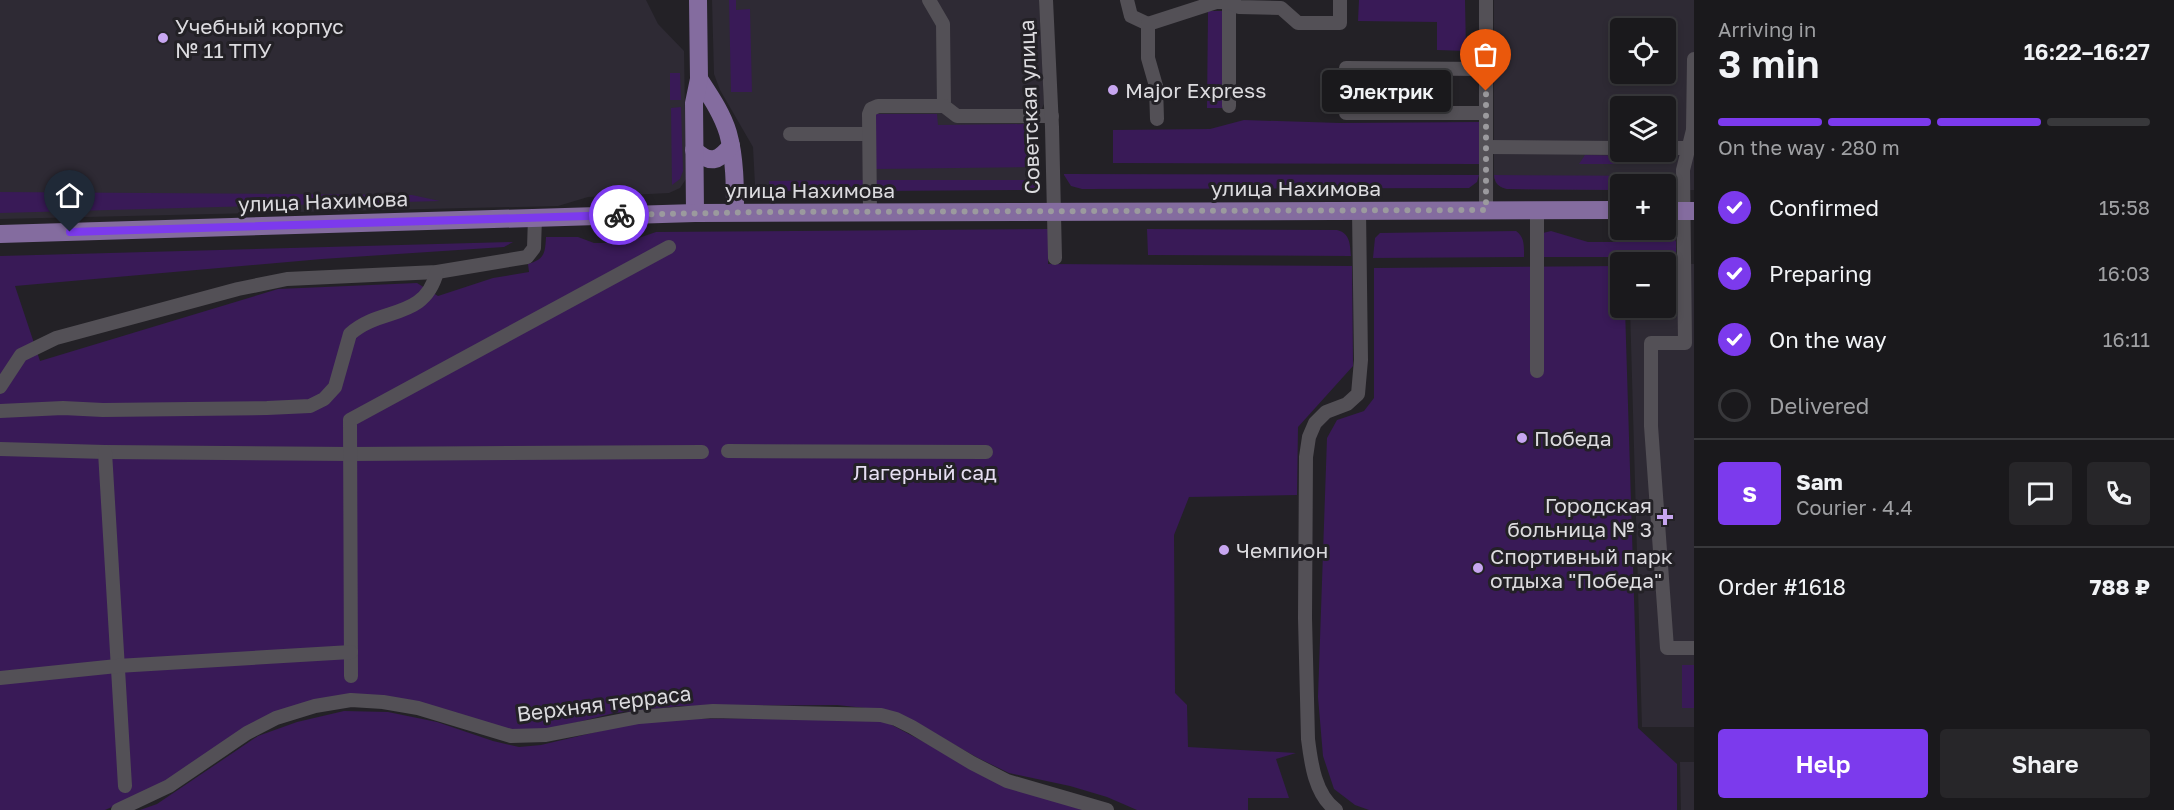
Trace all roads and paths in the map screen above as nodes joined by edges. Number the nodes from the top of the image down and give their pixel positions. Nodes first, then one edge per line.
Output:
1 (698, 0) edge
2 (929, 0) edge
3 (1046, 0) edge
4 (1127, 0) edge
5 (1340, 0) edge
6 (1486, 0) edge
7 (1229, 1) edge
8 (1286, 4) edge
9 (1148, 24) junction
10 (1694, 58) edge
11 (1486, 69) junction
12 (699, 79) junction
13 (944, 106) junction
14 (1229, 106) dead end
15 (1486, 113) junction
16 (1052, 116) junction
17 (1156, 119) dead end
18 (790, 134) dead end
19 (869, 134) junction
20 (731, 146) junction
21 (1486, 147) junction
22 (1610, 148) edge
23 (1691, 148) edge
24 (694, 150) junction
25 (1359, 210) junction
26 (1486, 210) junction
27 (1537, 210) junction
28 (1610, 210) edge
29 (1681, 211) edge
30 (735, 212) junction
31 (870, 212) junction
32 (1055, 212) junction
33 (695, 213) junction
34 (535, 217) junction
35 (0, 234) edge
36 (669, 247) dead end
37 (1055, 258) dead end
38 (437, 272) junction
39 (1537, 371) dead end
40 (0, 387) edge
41 (0, 411) edge
42 (0, 449) edge
43 (728, 451) dead end
44 (105, 452) junction
45 (702, 452) dead end
46 (986, 452) dead end
47 (350, 454) junction
48 (1694, 648) edge
49 (351, 652) junction
50 (117, 666) junction
51 (351, 676) dead end
52 (0, 678) edge
53 (125, 786) dead end
54 (118, 810) edge
55 (1107, 810) edge
56 (1336, 810) edge

1 - 12 main road
2 - 13 street
3 - 16 street, Советская улица
4 - 9 street
5 - 8 street
6 - 11 street
7 - 8 street
7 - 9 street
7 - 14 street
9 - 17 street
10 - 23 street
11 - 15 street
11 - 15 street
12 - 20 main road
12 - 24 main road
13 - 16 street
13 - 19 street
15 - 21 street
16 - 32 street, Советская улица
18 - 19 street
19 - 31 street
20 - 24 main road
20 - 30 main road
21 - 22 street
21 - 26 street
23 - 29 street
24 - 33 main road
25 - 26 main road, улица Нахимова
25 - 32 main road, улица Нахимова
25 - 56 street
26 - 27 main road, улица Нахимова
27 - 28 main road, улица Нахимова
27 - 39 street
29 - 48 street
30 - 31 main road, улица Нахимова
30 - 33 main road, улица Нахимова
31 - 32 main road, улица Нахимова
32 - 37 street, Советская улица
33 - 34 main road, улица Нахимова
34 - 35 main road, улица Нахимова
34 - 38 street
36 - 47 street
38 - 40 street
38 - 41 street
42 - 44 street
43 - 46 street
44 - 47 street
44 - 50 street
45 - 47 street
47 - 49 street
49 - 50 street
49 - 51 street
50 - 52 street
50 - 53 street
54 - 55 street, Верхняя терраса

